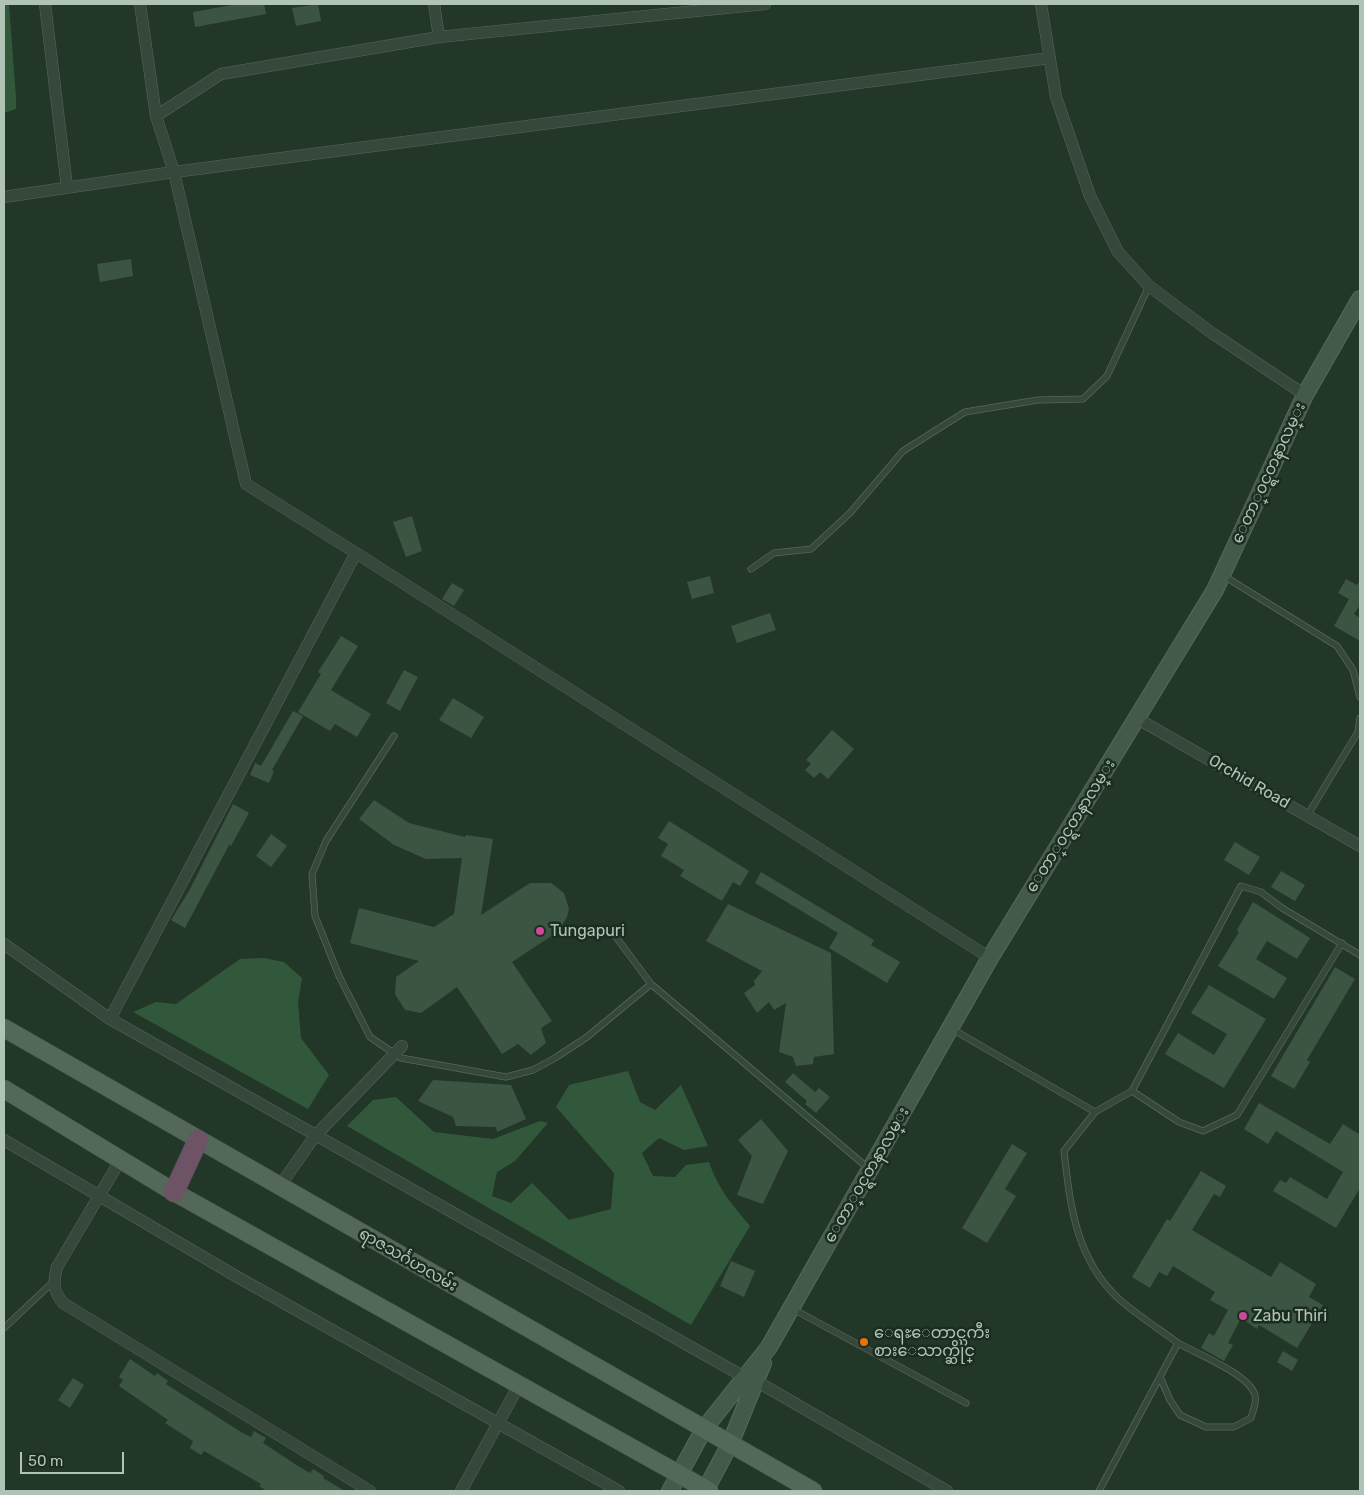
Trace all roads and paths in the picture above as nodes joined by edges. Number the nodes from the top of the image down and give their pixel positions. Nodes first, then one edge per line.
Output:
1 (45, 4) edge
2 (140, 4) edge
3 (434, 4) edge
4 (765, 4) edge
5 (1041, 4) edge
6 (744, 5) edge
7 (438, 37) junction
8 (1050, 58) junction
9 (156, 116) junction
10 (174, 172) junction
11 (67, 187) junction
12 (4, 197) edge
13 (1149, 286) junction
14 (1360, 299) edge
15 (1305, 395) junction
16 (356, 552) junction
17 (751, 569) dead end
18 (1222, 574) junction
19 (1360, 697) edge
20 (1360, 718) edge
21 (1138, 719) junction
22 (394, 736) dead end
23 (1308, 816) junction
24 (1360, 846) edge
25 (610, 929) dead end
26 (1342, 943) junction
27 (4, 944) edge
28 (1360, 954) edge
29 (990, 958) junction
30 (652, 984) junction
31 (110, 1019) junction
32 (4, 1028) edge
33 (951, 1028) junction
34 (398, 1050) junction
35 (4, 1088) edge
36 (1132, 1090) junction
37 (1095, 1112) junction
38 (315, 1136) junction
39 (4, 1140) edge
40 (198, 1140) junction
41 (121, 1159) junction
42 (870, 1170) junction
43 (279, 1187) junction
44 (174, 1192) junction
45 (98, 1195) junction
46 (53, 1282) junction
47 (791, 1308) junction
48 (4, 1328) edge
49 (1178, 1343) junction
50 (1160, 1377) junction
51 (751, 1380) junction
52 (519, 1385) junction
53 (966, 1403) dead end
54 (499, 1423) junction
55 (704, 1429) junction
56 (730, 1444) junction
57 (679, 1473) junction
58 (370, 1491) edge
59 (461, 1491) edge
60 (619, 1491) edge
61 (670, 1491) edge
62 (707, 1491) edge
63 (812, 1491) edge
64 (947, 1491) edge
65 (1099, 1491) edge

1 - 11 street
2 - 9 street
3 - 7 street
4 - 6 street
5 - 8 street
6 - 7 street
7 - 9 street
8 - 10 street
8 - 13 street
9 - 10 street
10 - 11 street
10 - 16 street
11 - 12 street
13 - 15 street
13 - 17 lane
14 - 15 main road, ေတာ္၀င္ရတနာလမ္း
15 - 18 main road, ေတာ္၀င္ရတနာလမ္း
16 - 29 street
16 - 31 street
18 - 19 lane
18 - 21 main road, ေတာ္၀င္ရတနာလမ္း
20 - 23 lane
21 - 23 street, Orchid Road
21 - 29 main road, ေတာ္၀င္ရတနာလမ္း
22 - 34 lane
23 - 24 street, Orchid Road
25 - 30 lane
26 - 28 lane
26 - 36 lane
26 - 36 lane
27 - 31 street
29 - 33 main road, ေတာ္၀င္ရတနာလမ္း
30 - 34 lane
30 - 42 lane
31 - 38 street
32 - 40 main road, ရာဇသင်္ဂဟလမ်း
33 - 37 lane
33 - 42 main road, ေတာ္၀င္ရတနာလမ္း
34 - 38 street
35 - 41 main road
36 - 37 lane
37 - 49 lane
38 - 43 street
38 - 51 street
39 - 45 street
40 - 43 main road, ရာဇသင်္ဂဟလမ်း
40 - 44 highway
41 - 44 main road
41 - 45 street
42 - 47 main road, ေတာ္၀င္ရတနာလမ္း
43 - 55 main road, ရာဇသင်္ဂဟလမ်း
44 - 52 main road
45 - 46 street
45 - 54 street
46 - 48 lane
46 - 58 street
47 - 51 main road, ေတာ္၀င္ရတနာလမ္း
47 - 53 lane
49 - 50 lane
49 - 50 lane
50 - 65 lane
51 - 55 main road
51 - 56 main road, ေတာ္၀င္ရတနာလမ္း
51 - 64 street
52 - 54 street
52 - 57 main road
54 - 59 street
54 - 60 street
55 - 56 main road, ရာဇသင်္ဂဟလမ်း
55 - 57 main road
56 - 62 main road, ေတာ္၀င္ရတနာလမ္း
56 - 63 main road, ရာဇသင်္ဂဟလမ်း
57 - 61 main road
57 - 62 main road

